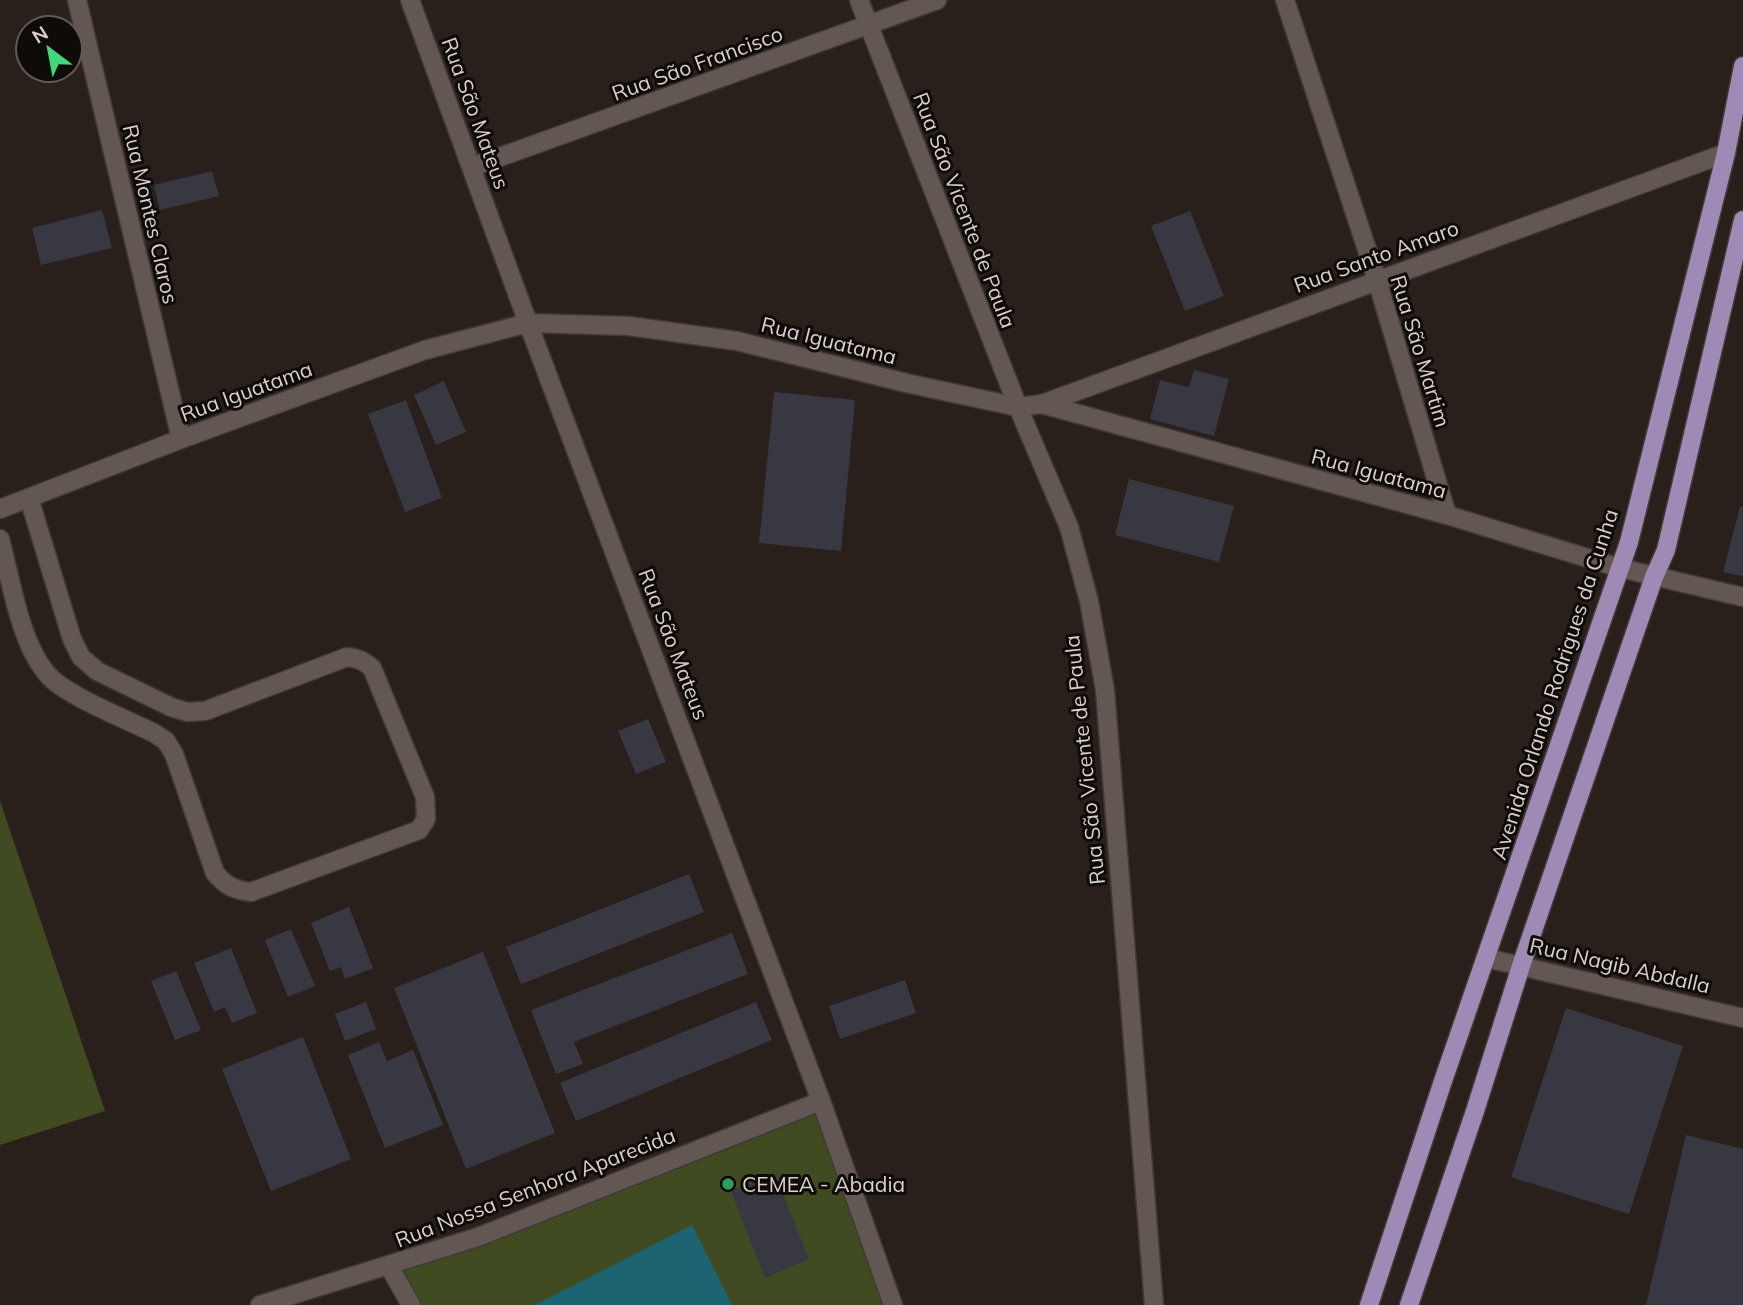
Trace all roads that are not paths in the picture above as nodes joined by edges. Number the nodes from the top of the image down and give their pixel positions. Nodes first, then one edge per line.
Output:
1 (77, 0) edge
2 (410, 0) edge
3 (859, 0) edge
4 (937, 0) edge
5 (1284, 0) edge
6 (869, 25) junction
7 (1743, 66) edge
8 (1726, 153) junction
9 (472, 167) junction
10 (1743, 220) edge
11 (1377, 280) junction
12 (528, 323) junction
13 (1042, 404) junction
14 (1018, 407) junction
15 (181, 439) junction
16 (29, 498) junction
17 (0, 509) edge
18 (1447, 515) junction
19 (0, 539) edge
20 (1620, 568) junction
21 (1654, 577) junction
22 (1743, 597) edge
23 (1486, 958) junction
24 (1521, 966) junction
25 (1743, 1018) edge
26 (821, 1101) junction
27 (390, 1266) junction
28 (260, 1305) edge
29 (411, 1305) edge
30 (893, 1305) edge
31 (1154, 1305) edge
32 (1369, 1305) edge
33 (1409, 1305) edge

1 - 15 street, Rua Montes Claros
2 - 9 street, Rua São Mateus
3 - 6 street, Rua São Vicente de Paula
4 - 6 street, Rua São Francisco
5 - 11 street, Rua São Martim
6 - 9 street, Rua São Francisco
6 - 14 street, Rua São Vicente de Paula
7 - 8 main road, Avenida Orlando Rodrigues da Cunha
8 - 11 street, Rua Santo Amaro
8 - 20 main road, Avenida Orlando Rodrigues da Cunha
9 - 12 street, Rua São Mateus
10 - 21 main road
11 - 13 street, Rua Santo Amaro
11 - 18 street, Rua São Martim
12 - 14 street, Rua Iguatama
12 - 15 street, Rua Iguatama
12 - 26 street, Rua São Mateus
13 - 14 street, Rua Iguatama
13 - 18 street, Rua Iguatama
14 - 31 street, Rua São Vicente de Paula
15 - 16 street, Rua Iguatama
16 - 17 street, Rua Iguatama
16 - 19 street
18 - 20 street, Rua Iguatama
20 - 21 street, Rua Iguatama
20 - 23 main road, Avenida Orlando Rodrigues da Cunha
21 - 22 street, Rua Iguatama
21 - 24 main road
23 - 24 street, Rua Nagib Abdalla
23 - 32 main road, Avenida Orlando Rodrigues da Cunha
24 - 25 street, Rua Nagib Abdalla
24 - 33 main road
26 - 27 street, Rua Nossa Senhora Aparecida
26 - 30 street, Rua São Mateus
27 - 28 street, Rua Nossa Senhora Aparecida
27 - 29 street

